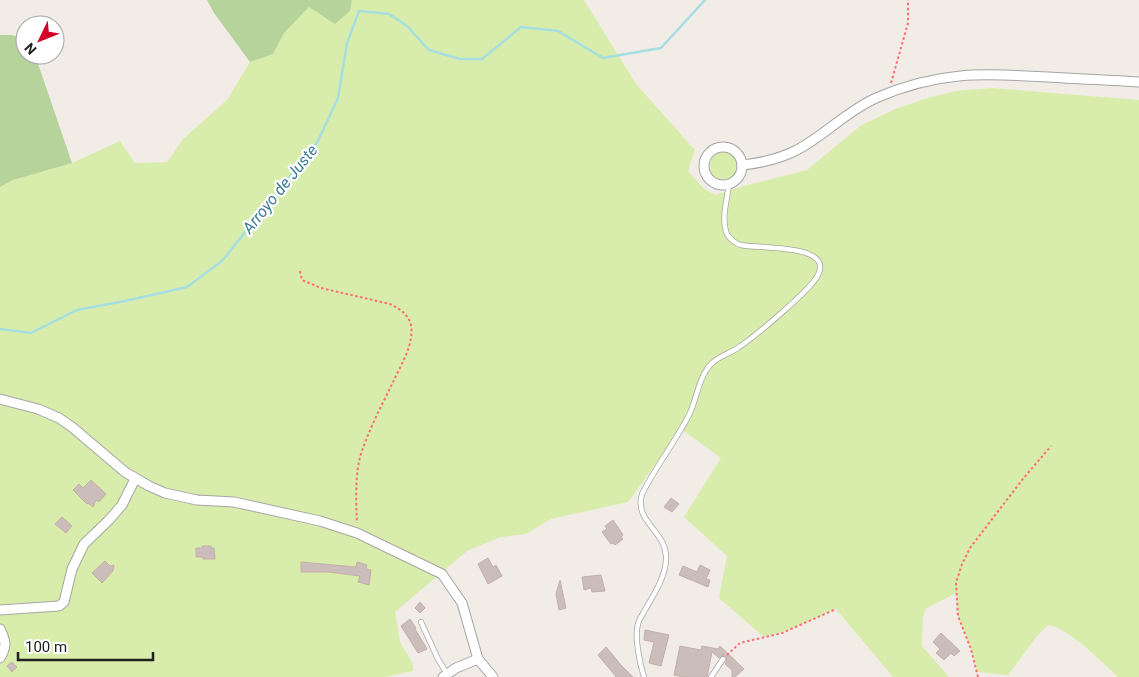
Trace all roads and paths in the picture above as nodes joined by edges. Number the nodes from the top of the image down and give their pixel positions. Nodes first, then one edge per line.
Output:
1 (908, 0) edge
2 (1139, 82) edge
3 (890, 93) junction
4 (742, 165) junction
5 (729, 185) junction
6 (300, 271) dead end
7 (0, 399) edge
8 (1051, 446) dead end
9 (135, 479) junction
10 (357, 533) junction
11 (836, 609) dead end
12 (0, 610) edge
13 (421, 622) dead end
14 (0, 629) edge
15 (0, 658) edge
16 (478, 659) junction
17 (723, 659) joint
18 (445, 676) edge
19 (493, 677) edge
20 (644, 677) edge
21 (711, 677) edge
22 (978, 677) edge

1 - 3 path
2 - 3 street
3 - 4 street
4 - 5 street
4 - 5 street
5 - 20 lane
6 - 10 path
7 - 9 street
8 - 22 path
9 - 10 street
9 - 12 street
10 - 16 street
11 - 17 path
13 - 18 lane
14 - 15 street
16 - 18 street
16 - 19 street
17 - 21 lane

